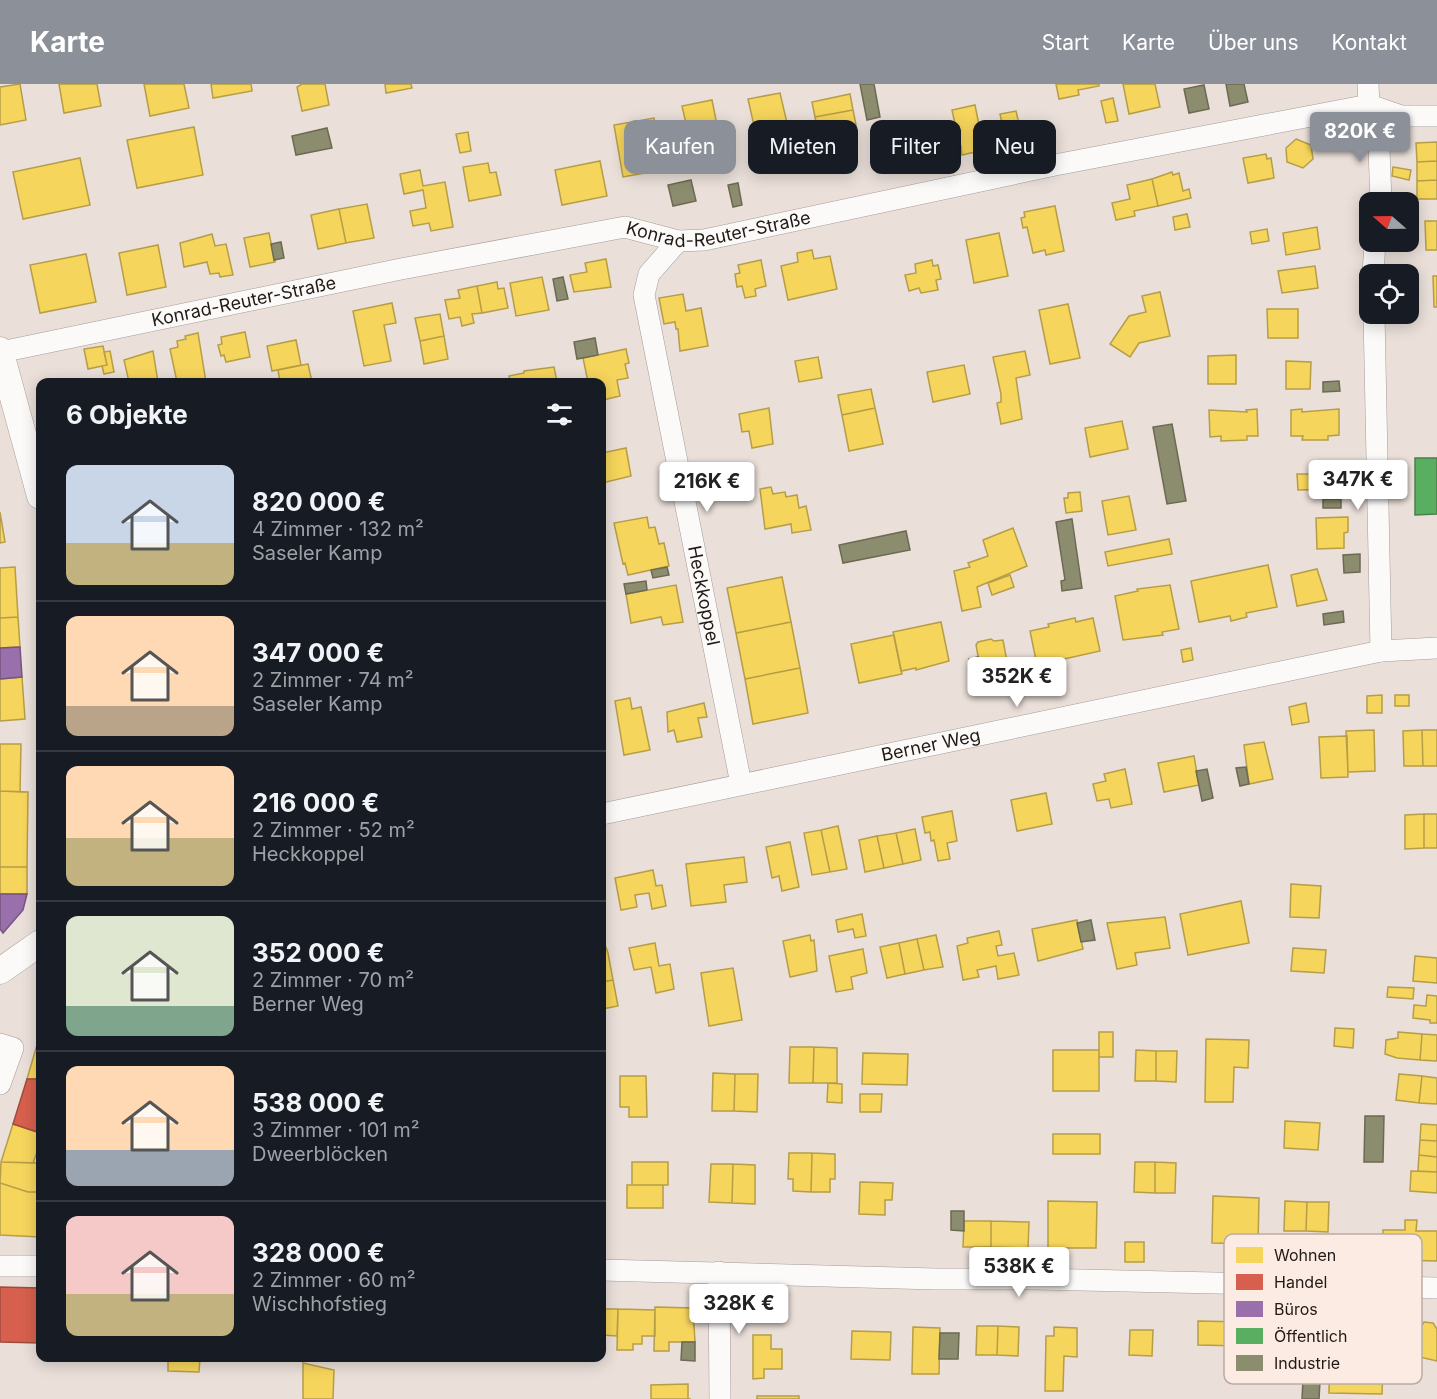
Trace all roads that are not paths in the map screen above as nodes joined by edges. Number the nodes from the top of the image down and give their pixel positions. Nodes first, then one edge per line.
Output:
1 (1368, 94) edge
2 (1437, 116) edge
3 (1381, 192) edge
4 (678, 241) junction
5 (1374, 324) edge
6 (0, 351) edge
7 (36, 482) edge
8 (1437, 648) edge
9 (1381, 651) junction
10 (741, 784) junction
11 (606, 813) edge
12 (36, 946) edge
13 (0, 971) edge
14 (0, 1044) edge
15 (0, 1084) edge
16 (0, 1266) edge
17 (36, 1266) edge
18 (606, 1270) edge
19 (719, 1272) junction
20 (1224, 1283) edge
21 (1422, 1288) edge
22 (1437, 1288) edge
23 (720, 1399) edge

1 - 2 street, Konrad-Reuter-Straße
1 - 3 street
1 - 4 street, Konrad-Reuter-Straße
4 - 6 street, Konrad-Reuter-Straße
4 - 10 street, Heckkoppel
5 - 9 street
6 - 7 main road
8 - 9 street, Berner Weg
9 - 10 street, Berner Weg
10 - 11 street, Berner Weg
12 - 13 main road
14 - 15 street
16 - 17 street
18 - 19 street
19 - 20 street
19 - 23 street
21 - 22 street

